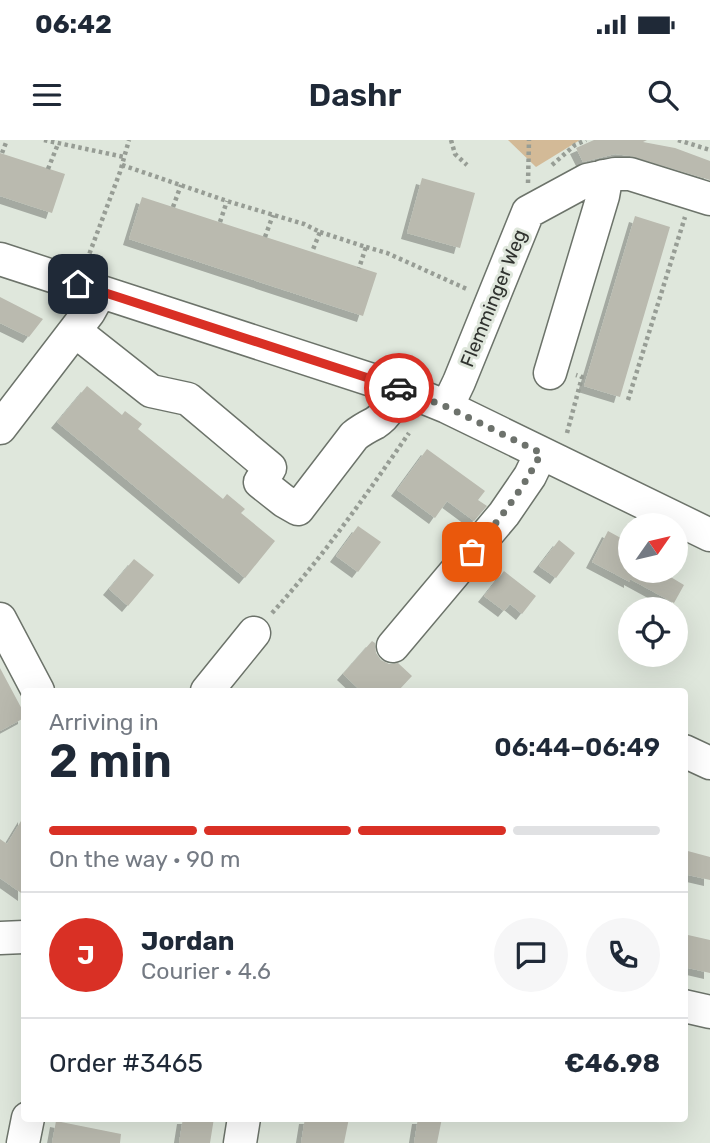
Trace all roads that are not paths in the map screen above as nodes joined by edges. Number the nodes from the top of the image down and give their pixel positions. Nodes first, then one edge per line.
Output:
1 (603, 176) junction
2 (701, 196) edge
3 (0, 259) edge
4 (88, 287) junction
5 (75, 331) junction
6 (551, 371) road end
7 (398, 388) junction
8 (439, 404) junction
9 (0, 428) edge
10 (541, 453) junction
11 (710, 535) edge
12 (0, 619) edge
13 (254, 633) road end
14 (393, 646) dead end
15 (36, 688) edge
16 (209, 688) edge
17 (688, 753) edge
18 (710, 763) edge
19 (21, 936) edge
20 (0, 938) edge
21 (688, 1007) edge
22 (710, 1012) edge
23 (27, 1122) edge
24 (243, 1122) edge
25 (23, 1143) edge
26 (240, 1143) edge

1 - 2 street, Flemminger Weg
1 - 6 street
1 - 8 street, Flemminger Weg
3 - 4 street
4 - 5 street
4 - 7 street
5 - 7 street
5 - 9 street
7 - 8 street
8 - 10 street
10 - 11 street
10 - 14 street
12 - 15 street
13 - 16 street
17 - 18 street
19 - 20 street
21 - 22 street
23 - 25 street
24 - 26 street

